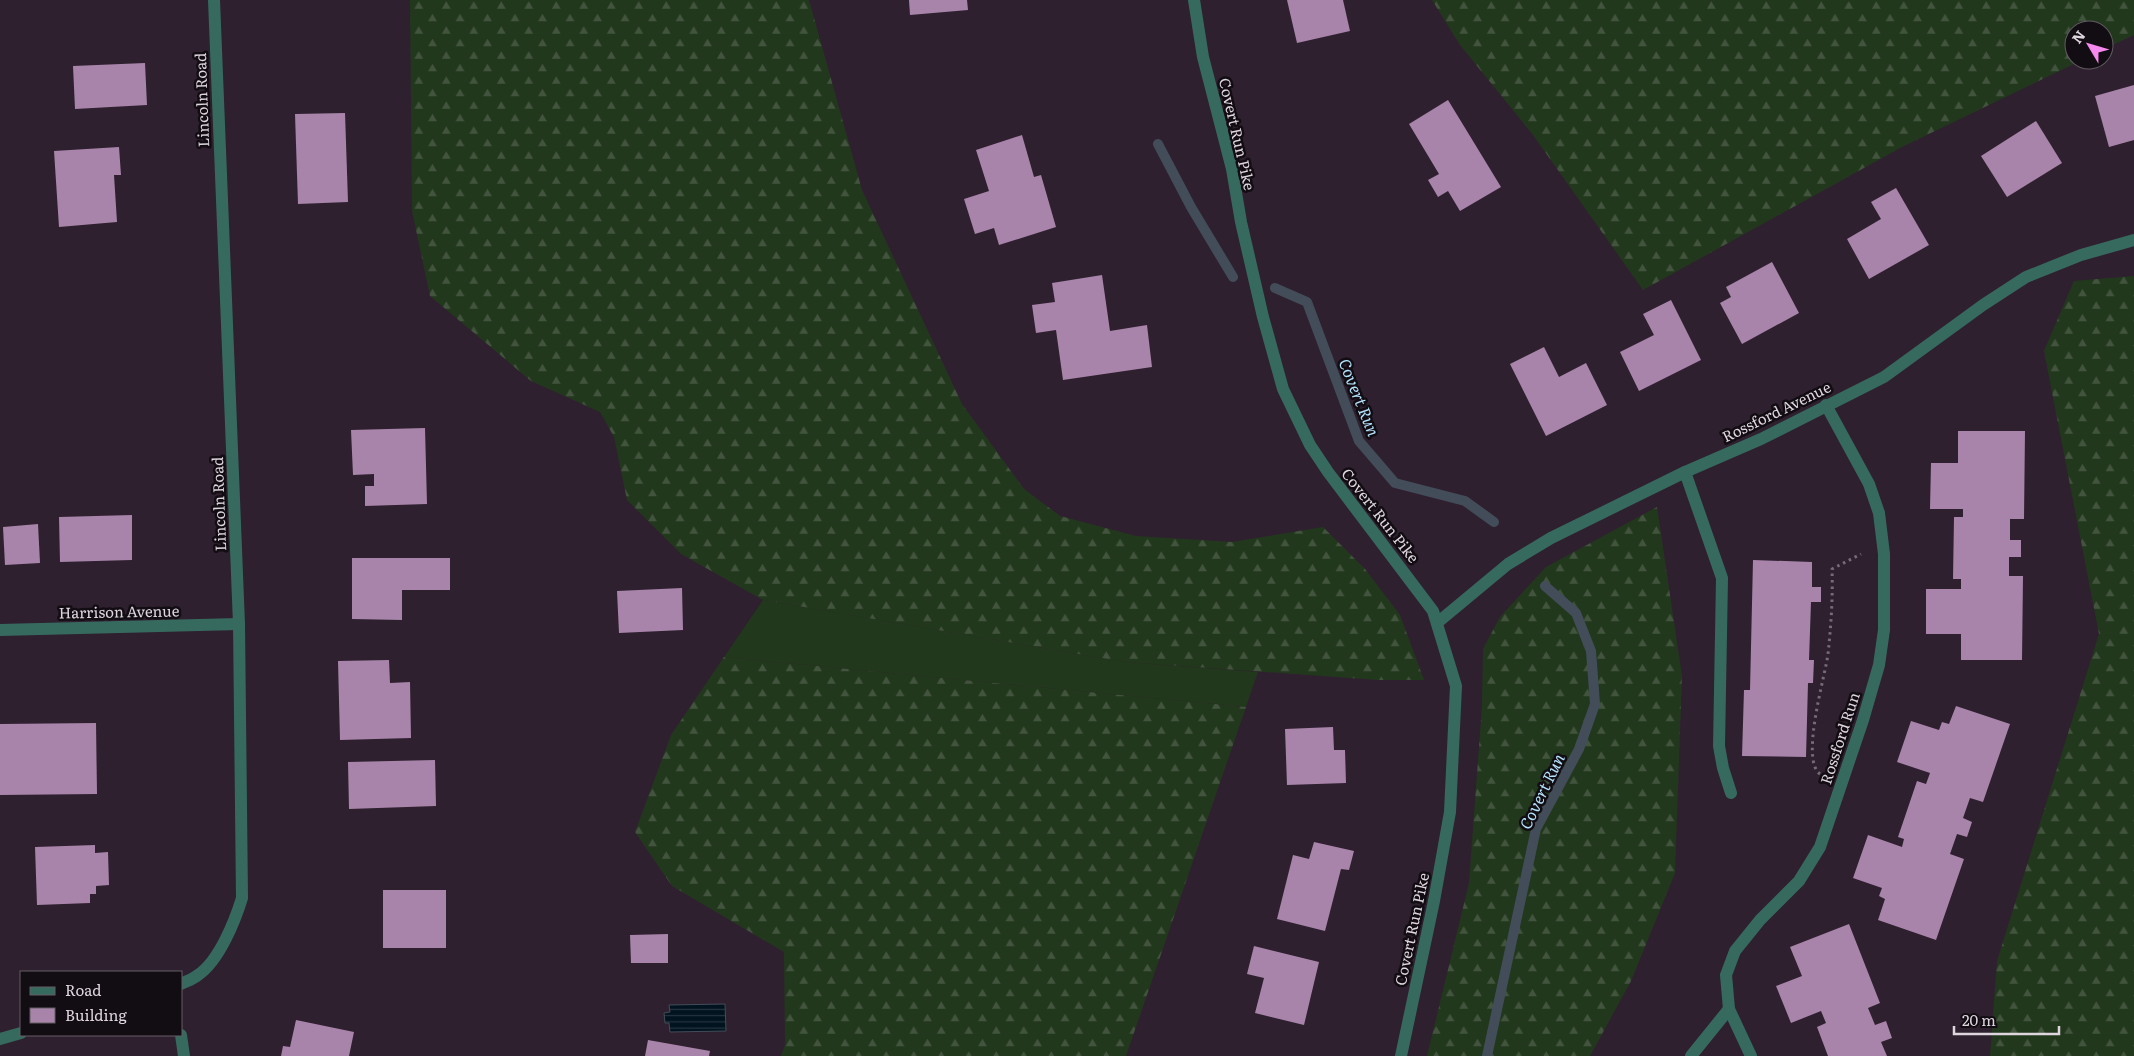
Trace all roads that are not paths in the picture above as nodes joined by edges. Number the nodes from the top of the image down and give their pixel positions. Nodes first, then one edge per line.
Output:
1 (214, 0) edge
2 (1194, 0) edge
3 (2134, 240) edge
4 (1826, 405) junction
5 (1685, 472) junction
6 (1437, 623) junction
7 (239, 624) junction
8 (0, 630) edge
9 (1731, 793) dead end
10 (182, 983) edge
11 (1729, 1009) junction
12 (20, 1033) edge
13 (181, 1036) edge
14 (0, 1039) edge
15 (184, 1056) edge
16 (1401, 1056) edge
17 (1691, 1056) edge
18 (1751, 1056) edge

1 - 7 street, Lincoln Road
2 - 6 street, Covert Run Pike
3 - 4 street, Rossford Avenue
4 - 5 street, Rossford Avenue
4 - 11 street, Rossford Run
5 - 6 street, Rossford Avenue
5 - 9 street
6 - 16 street, Covert Run Pike
7 - 8 street, Harrison Avenue
7 - 10 street, Lincoln Road
11 - 17 street
11 - 18 street, Rossford Run
12 - 14 street
13 - 15 street

